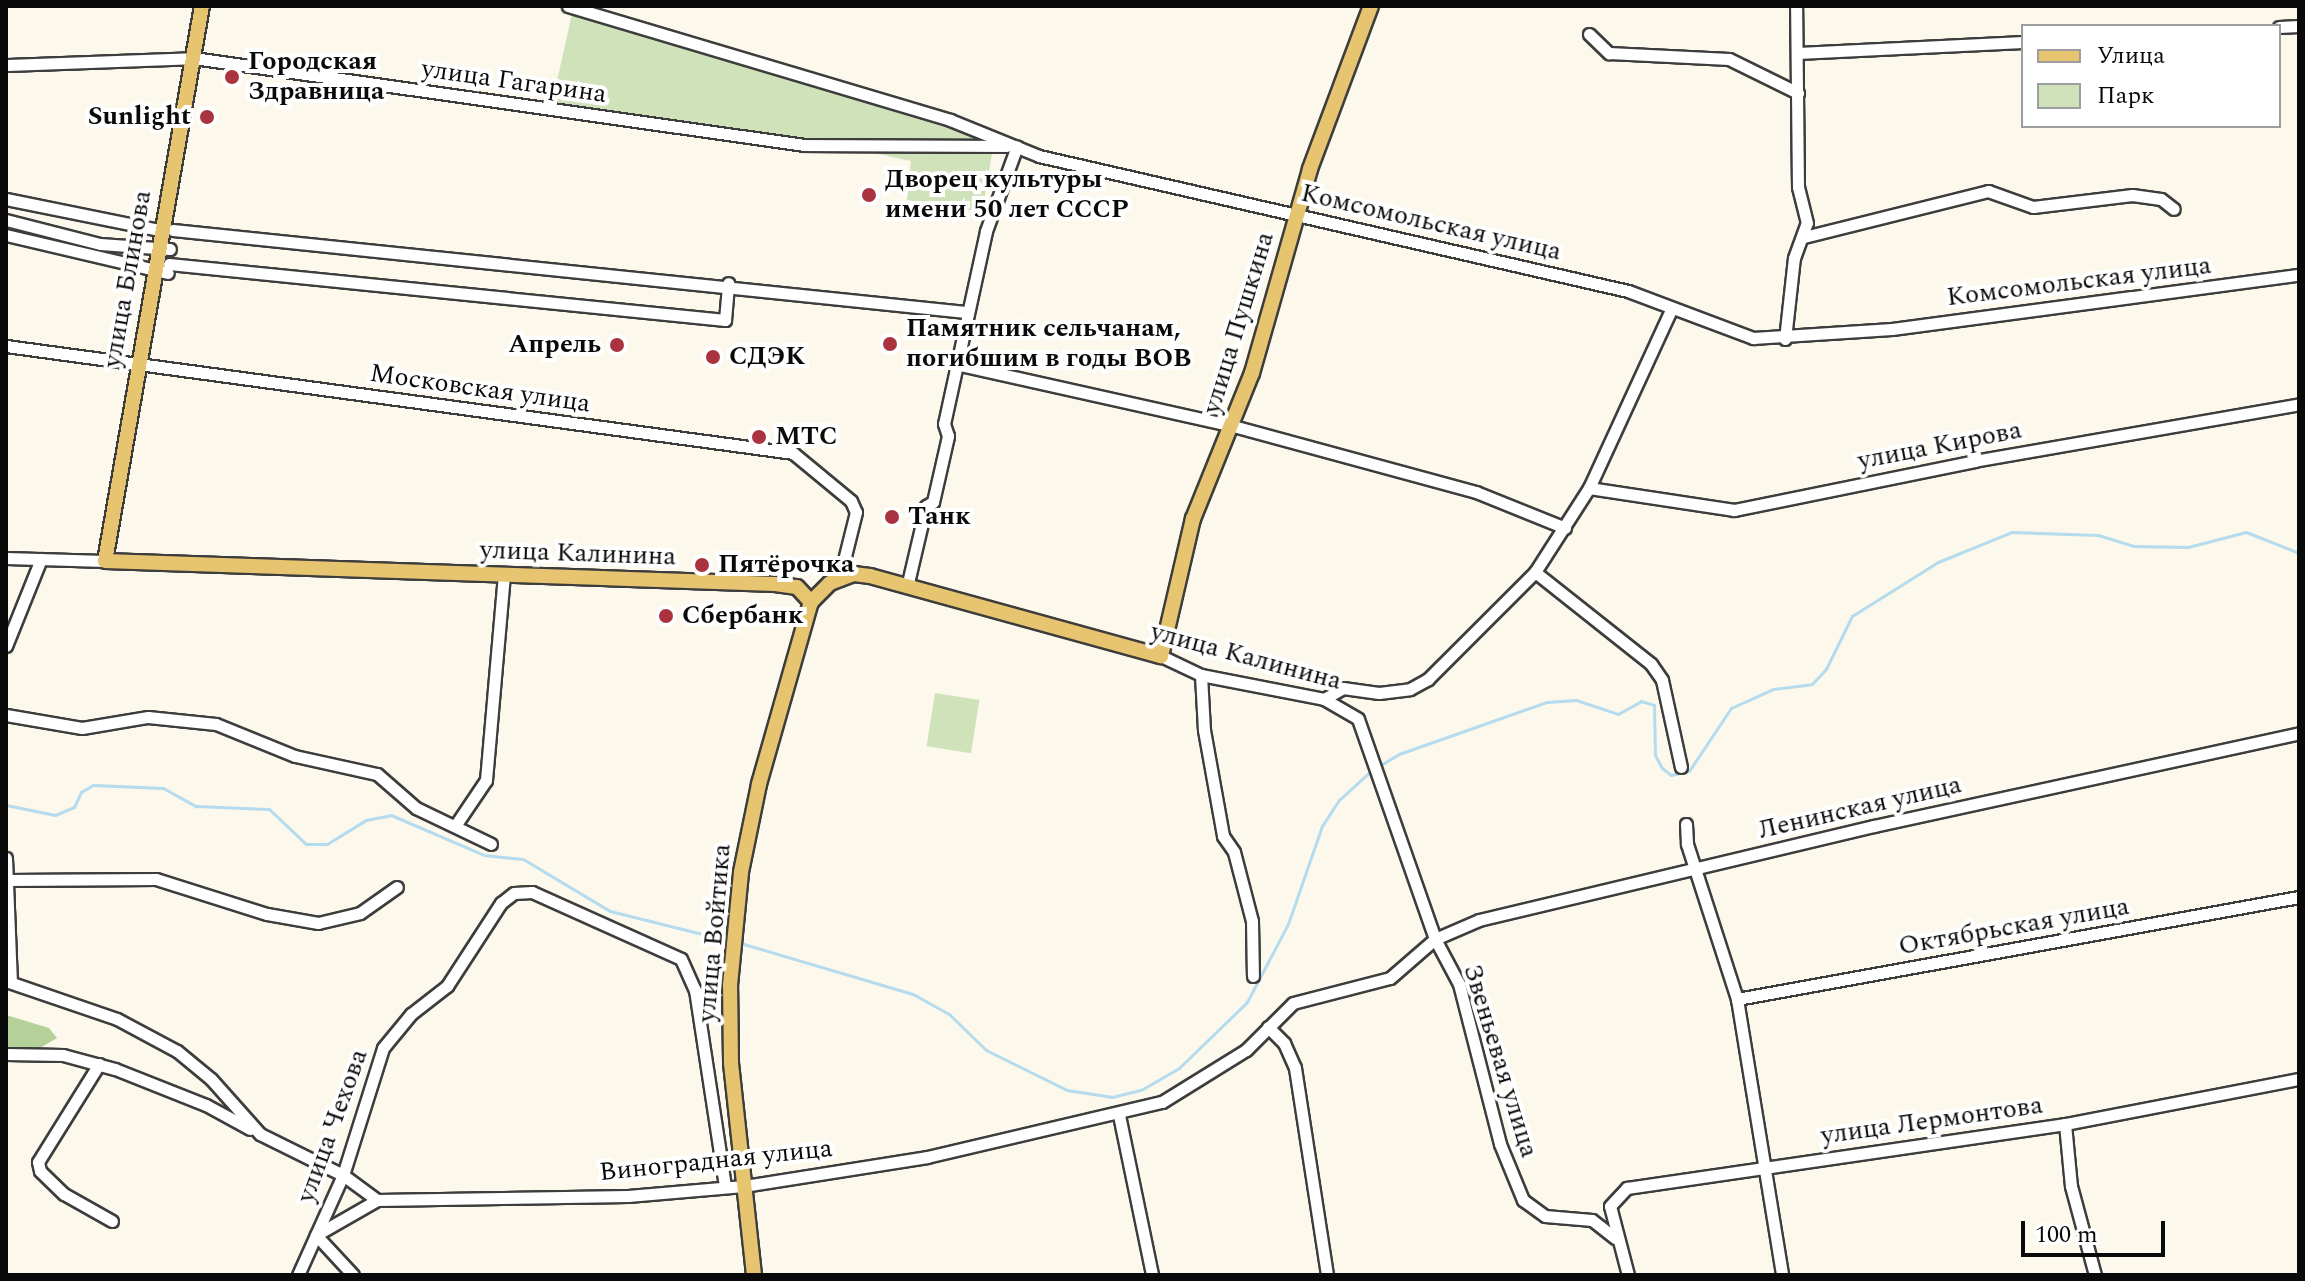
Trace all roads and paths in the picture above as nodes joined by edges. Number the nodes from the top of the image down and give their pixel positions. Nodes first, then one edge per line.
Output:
1 (202, 6) edge
2 (568, 6) edge
3 (1371, 6) edge
4 (1796, 6) edge
5 (1589, 34) dead end
6 (2021, 42) edge
7 (1798, 53) junction
8 (193, 58) junction
9 (6, 65) edge
10 (1798, 93) junction
11 (1017, 146) junction
12 (6, 199) edge
13 (2174, 209) dead end
14 (1298, 214) junction
15 (6, 220) edge
16 (166, 230) junction
17 (6, 235) edge
18 (1804, 237) junction
19 (164, 248) junction
20 (163, 269) junction
21 (2299, 275) edge
22 (728, 283) junction
23 (1671, 310) junction
24 (966, 312) junction
25 (1785, 339) junction
26 (6, 346) edge
27 (138, 362) junction
28 (956, 364) junction
29 (2299, 404) edge
30 (1233, 426) junction
31 (1589, 488) junction
32 (1565, 528) junction
33 (6, 558) edge
34 (41, 559) junction
35 (105, 561) junction
36 (1535, 572) junction
37 (504, 576) junction
38 (839, 580) junction
39 (907, 587) junction
40 (811, 602) junction
41 (6, 646) edge
42 (1161, 656) junction
43 (1201, 675) junction
44 (1324, 699) junction
45 (6, 715) edge
46 (2299, 733) edge
47 (1681, 767) dead end
48 (1386, 790) joint
49 (1686, 824) dead end
50 (455, 826) junction
51 (491, 844) dead end
52 (6, 858) edge
53 (1696, 870) junction
54 (8, 880) junction
55 (397, 887) dead end
56 (2299, 897) edge
57 (1435, 939) junction
58 (1253, 976) dead end
59 (8, 982) edge
60 (1737, 999) junction
61 (1268, 1027) junction
62 (6, 1054) edge
63 (99, 1064) junction
64 (2299, 1079) edge
65 (1119, 1115) junction
66 (2065, 1124) junction
67 (260, 1134) junction
68 (1762, 1169) junction
69 (343, 1175) junction
70 (744, 1186) junction
71 (725, 1187) junction
72 (377, 1200) junction
73 (112, 1221) dead end
74 (316, 1235) junction
75 (1615, 1238) junction
76 (298, 1275) edge
77 (353, 1275) edge
78 (754, 1275) edge
79 (1152, 1275) edge
80 (1327, 1275) edge
81 (1628, 1275) edge
82 (1782, 1275) edge
83 (2095, 1275) edge

1 - 8 main road, улица Блинова
2 - 11 street, Комсомольская улица
3 - 14 main road, улица Пушкина
4 - 7 street
5 - 10 street
6 - 7 street
7 - 10 street
8 - 9 street, улица Гагарина
8 - 11 street, улица Гагарина
8 - 16 main road, улица Блинова
10 - 18 street
11 - 14 street, Комсомольская улица
11 - 24 street
12 - 16 street
13 - 18 street
14 - 23 street, Комсомольская улица
14 - 30 main road, улица Пушкина
15 - 19 street
16 - 19 main road, улица Блинова
16 - 22 street
17 - 20 street
18 - 25 street
19 - 20 main road, улица Блинова
20 - 22 street
20 - 27 main road, улица Блинова
21 - 25 street, Комсомольская улица
22 - 24 street
23 - 25 street, Комсомольская улица
23 - 31 street
24 - 28 street
26 - 27 street, Московская улица
27 - 35 main road, улица Блинова
27 - 38 street, Московская улица
28 - 30 street
28 - 39 street
29 - 31 street, улица Кирова
30 - 32 street
30 - 42 main road, улица Пушкина
31 - 32 street
32 - 36 street
33 - 34 street, улица Калинина
34 - 35 street, улица Калинина
34 - 41 street
35 - 37 main road, улица Калинина
36 - 44 street
36 - 47 street
37 - 40 main road, улица Калинина
37 - 50 street
38 - 39 main road, улица Калинина
38 - 40 main road
39 - 42 main road, улица Калинина
40 - 70 main road, улица Войтика
42 - 43 street, улица Калинина
43 - 44 street, улица Калинина
43 - 58 street
44 - 48 street, улица Калинина
45 - 50 street
46 - 53 street, Ленинская улица
48 - 57 street, Звеньевая улица
49 - 53 street
50 - 51 street
52 - 54 street
53 - 57 street, Ленинская улица
53 - 60 street
54 - 55 street
54 - 59 street
56 - 60 street, Октябрьская улица
57 - 61 street, Виноградная улица
57 - 75 street, Звеньевая улица
59 - 67 street
60 - 68 street
61 - 65 street, Виноградная улица
61 - 80 street
62 - 63 street
63 - 67 street
63 - 73 street
64 - 66 street, улица Лермонтова
65 - 70 street, Виноградная улица
65 - 79 street
66 - 68 street, улица Лермонтова
66 - 83 street
67 - 69 street
68 - 75 street, улица Лермонтова
68 - 82 street
69 - 71 street, улица Чехова
69 - 72 street
69 - 74 street, улица Чехова
70 - 71 street, Виноградная улица
70 - 78 main road, улица Войтика
71 - 72 street, Виноградная улица
72 - 74 street
74 - 76 street, улица Чехова
74 - 77 street
75 - 81 street

